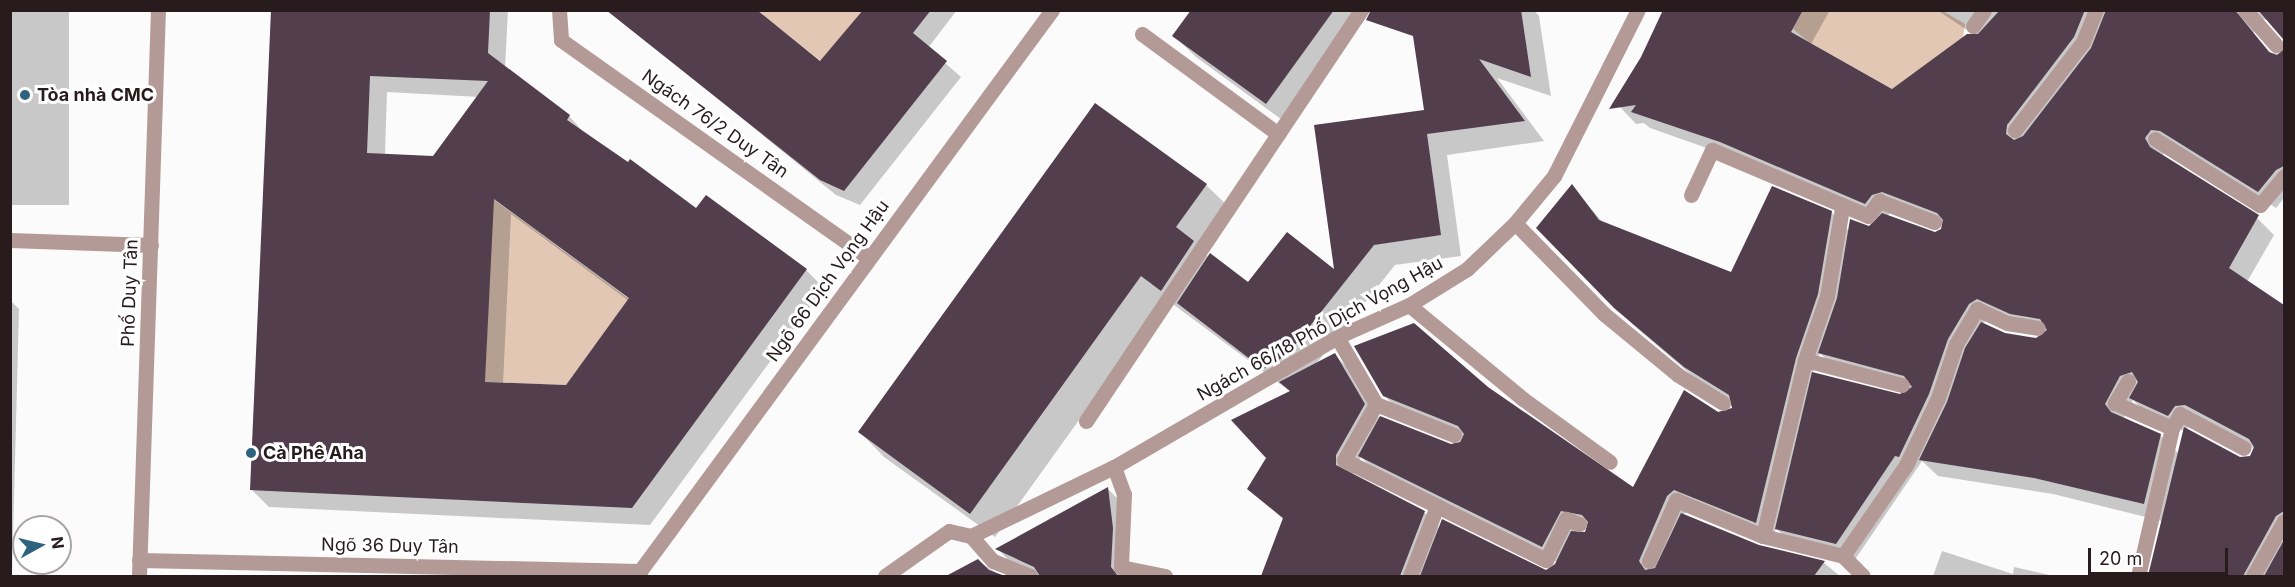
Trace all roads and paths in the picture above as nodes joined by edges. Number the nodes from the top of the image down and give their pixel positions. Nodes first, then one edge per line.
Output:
1 (158, 10) edge
2 (559, 10) edge
3 (1052, 10) edge
4 (1361, 10) edge
5 (1638, 10) edge
6 (1984, 10) edge
7 (2096, 10) edge
8 (2245, 10) edge
9 (1973, 26) dead end
10 (1142, 34) dead end
11 (2276, 45) dead end
12 (2015, 130) dead end
13 (1278, 134) junction
14 (2155, 139) dead end
15 (2284, 176) edge
16 (1690, 195) dead end
17 (1842, 208) junction
18 (1934, 222) dead end
19 (1515, 223) junction
20 (10, 240) edge
21 (151, 245) junction
22 (870, 258) junction
23 (1409, 305) junction
24 (2038, 328) dead end
25 (1337, 337) junction
26 (1805, 360) junction
27 (2128, 381) dead end
28 (1902, 385) dead end
29 (1723, 403) dead end
30 (1376, 404) junction
31 (1086, 421) dead end
32 (2172, 428) junction
33 (1454, 435) dead end
34 (2244, 448) dead end
35 (1610, 462) dead end
36 (1114, 467) junction
37 (1437, 506) junction
38 (2284, 521) edge
39 (1579, 524) dead end
40 (971, 536) junction
41 (1763, 536) junction
42 (1843, 556) junction
43 (138, 560) junction
44 (1649, 561) dead end
45 (366, 571) edge
46 (640, 574) edge
47 (139, 576) edge
48 (885, 576) edge
49 (1030, 576) edge
50 (1165, 576) edge
51 (1410, 576) edge
52 (1863, 576) edge
53 (2138, 576) edge
54 (2253, 576) edge

1 - 21 street, Phố Duy Tân
2 - 22 street, Ngách 76/2 Duy Tân
3 - 22 street, Ngõ 66 Dịch Vọng Hậu
4 - 13 street
5 - 19 street, Ngách 66/18 Phố Dịch Vọng Hậu
6 - 9 street
7 - 12 street
8 - 11 street
10 - 13 street
13 - 31 street
14 - 15 street
16 - 17 street
17 - 18 street
17 - 26 street
19 - 23 street, Ngách 66/18 Phố Dịch Vọng Hậu
19 - 29 street
20 - 21 street
21 - 43 street, Phố Duy Tân
22 - 46 street, Ngõ 66 Dịch Vọng Hậu
23 - 25 street, Ngách 66/18 Phố Dịch Vọng Hậu
23 - 35 street
24 - 42 street
25 - 30 street
25 - 36 street, Ngách 66/18 Phố Dịch Vọng Hậu
26 - 28 street
26 - 41 street
27 - 32 street
30 - 33 street
30 - 37 street
32 - 34 street
32 - 53 street
36 - 40 street, Ngách 66/18 Phố Dịch Vọng Hậu
36 - 50 street
37 - 39 street
37 - 51 street
38 - 54 street
40 - 48 street, Ngách 66/18 Phố Dịch Vọng Hậu
40 - 49 street
41 - 42 street
41 - 44 street
42 - 52 street
43 - 45 street, Ngõ 36 Duy Tân
43 - 47 street, Phố Duy Tân
45 - 46 street, Ngõ 36 Duy Tân

